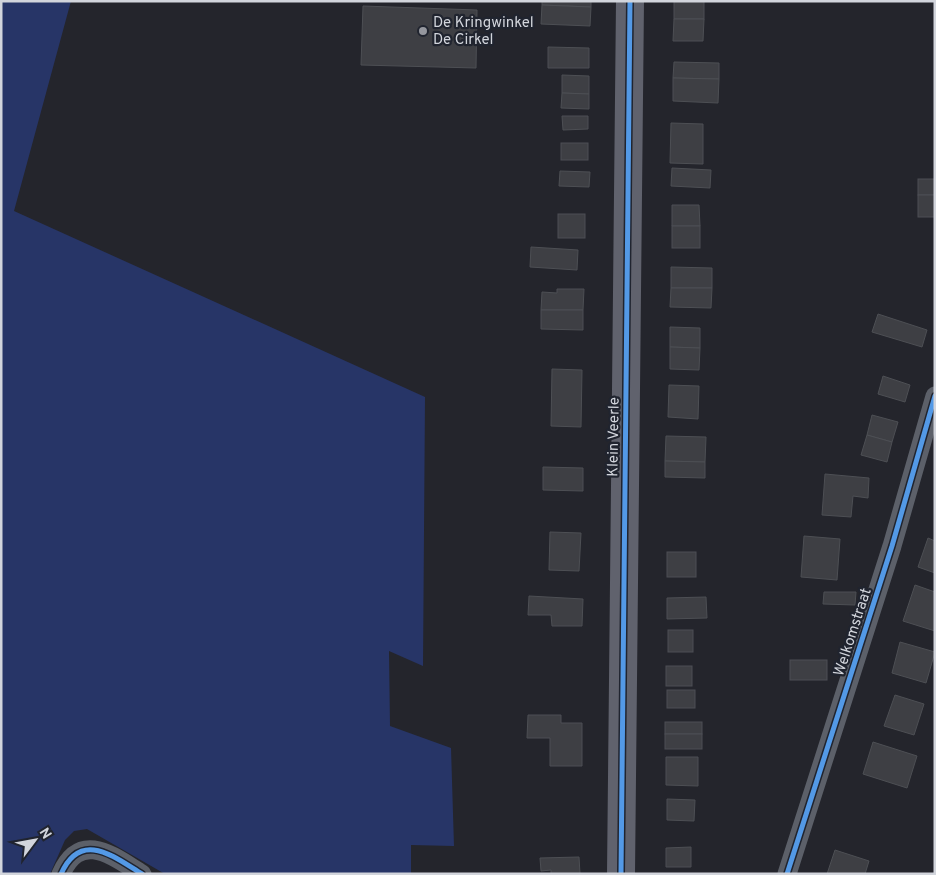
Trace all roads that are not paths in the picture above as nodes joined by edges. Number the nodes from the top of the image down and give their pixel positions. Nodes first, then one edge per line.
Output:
1 (630, 1) edge
2 (935, 396) edge
3 (61, 874) edge
4 (142, 874) edge
5 (621, 874) edge
6 (787, 874) edge

1 - 5 main road, Klein Veerle
2 - 6 street, Welkomstraat
3 - 4 street

